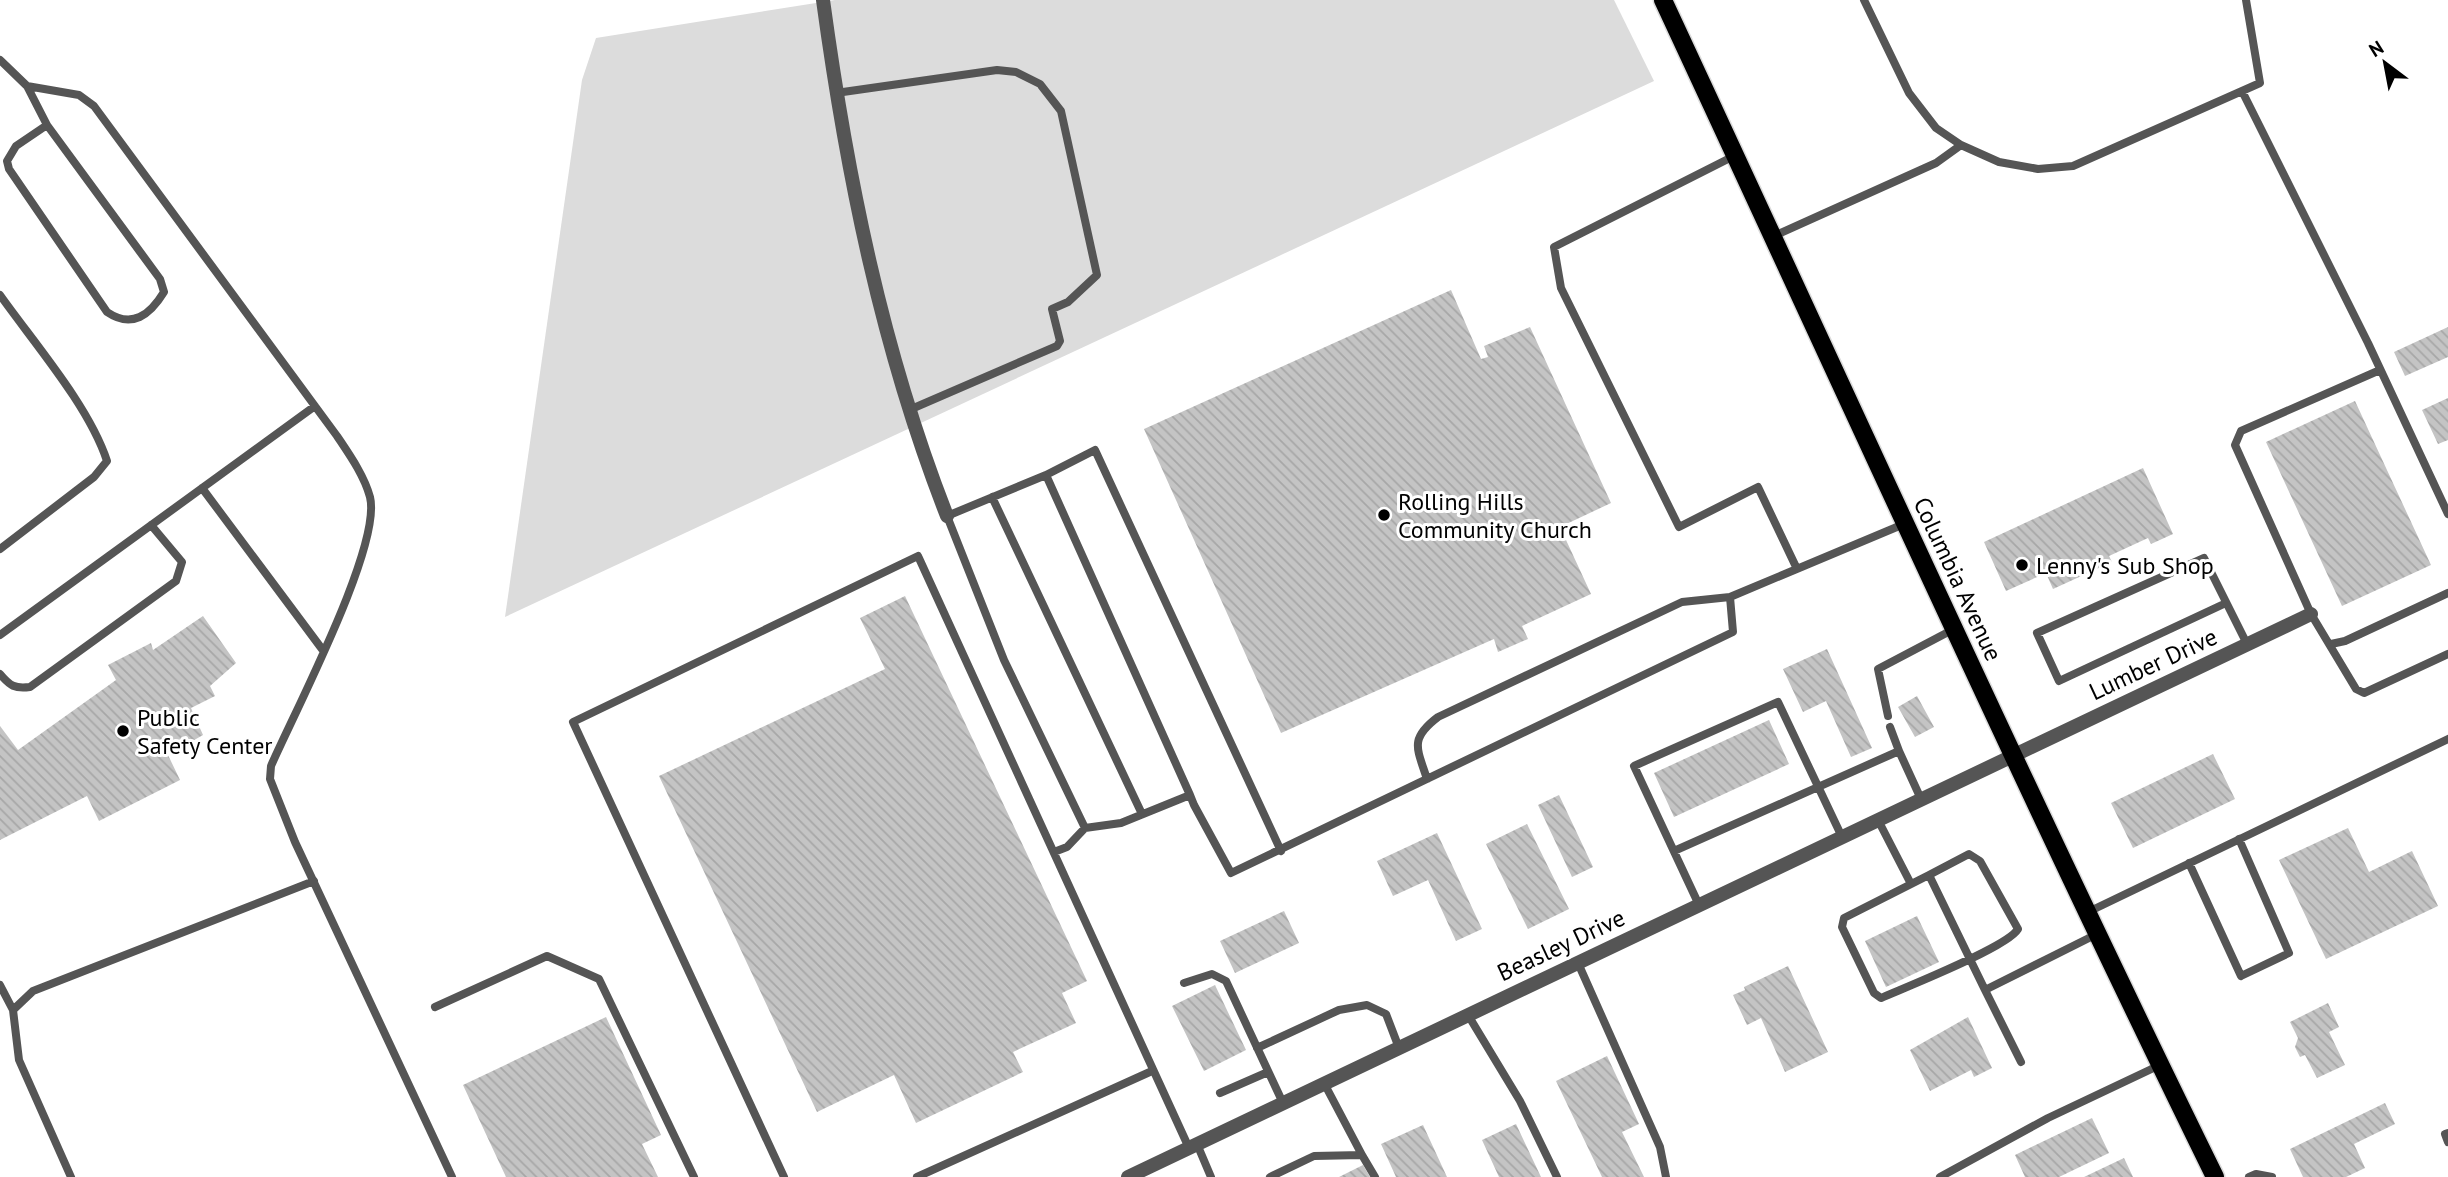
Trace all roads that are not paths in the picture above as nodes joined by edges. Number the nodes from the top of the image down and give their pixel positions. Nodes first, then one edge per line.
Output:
1 (823, 0) edge
2 (1663, 0) edge
3 (1864, 0) edge
4 (2246, 0) edge
5 (0, 60) edge
6 (27, 86) junction
7 (2242, 91) junction
8 (836, 93) junction
9 (47, 125) junction
10 (1961, 145) junction
11 (1737, 155) junction
12 (1774, 236) junction
13 (0, 295) edge
14 (2380, 370) junction
15 (315, 406) junction
16 (909, 411) junction
17 (1046, 475) junction
18 (202, 488) junction
19 (992, 497) junction
20 (2448, 514) edge
21 (947, 516) junction
22 (151, 524) junction
23 (1904, 524) junction
24 (0, 537) edge
25 (3, 547) edge
26 (1797, 569) junction
27 (2448, 593) edge
28 (1730, 597) junction
29 (2226, 603) junction
30 (2311, 614) junction
31 (1954, 629) junction
32 (0, 635) edge
33 (2247, 644) junction
34 (2331, 644) junction
35 (322, 649) junction
36 (2448, 654) edge
37 (0, 674) edge
38 (1888, 716) dead end
39 (1890, 727) dead end
40 (2448, 738) edge
41 (1899, 751) junction
42 (2014, 755) junction
43 (1427, 779) junction
44 (1818, 788) junction
45 (1190, 794) junction
46 (1921, 799) junction
47 (1142, 814) junction
48 (1878, 820) junction
49 (1085, 828) junction
50 (1842, 837) junction
51 (2239, 839) junction
52 (1281, 851) junction
53 (1674, 851) junction
54 (1055, 852) junction
55 (2189, 863) junction
56 (1929, 876) junction
57 (314, 881) junction
58 (1912, 884) junction
59 (1699, 905) junction
60 (2085, 913) junction
61 (2095, 936) junction
62 (1970, 958) junction
63 (1578, 963) junction
64 (1184, 983) dead end
65 (0, 985) edge
66 (1985, 990) junction
67 (435, 1007) dead end
68 (13, 1010) junction
69 (1468, 1015) junction
70 (1257, 1048) junction
71 (1399, 1048) junction
72 (2021, 1062) dead end
73 (2160, 1065) junction
74 (1152, 1071) junction
75 (1268, 1072) junction
76 (1324, 1083) junction
77 (1220, 1093) dead end
78 (1283, 1103) junction
79 (2448, 1133) edge
80 (2448, 1142) edge
81 (1193, 1146) junction
82 (1362, 1155) junction
83 (1153, 1172) edge
84 (71, 1177) edge
85 (452, 1177) edge
86 (694, 1177) edge
87 (784, 1177) edge
88 (917, 1177) edge
89 (1128, 1177) edge
90 (1211, 1177) edge
91 (1270, 1177) edge
92 (1375, 1177) edge
93 (1557, 1177) edge
94 (1666, 1177) edge
95 (1940, 1177) edge
96 (2215, 1177) edge
97 (2249, 1177) edge
98 (2272, 1177) edge

1 - 8 street
2 - 11 main road, Columbia Avenue
3 - 10 lane
4 - 7 lane
5 - 6 lane
6 - 9 lane
6 - 15 lane
7 - 10 lane
7 - 14 lane
8 - 16 street
8 - 16 lane
9 - 9 lane
10 - 12 lane
11 - 12 main road, Columbia Avenue
11 - 26 lane
12 - 23 main road, Columbia Avenue
13 - 25 lane
14 - 20 lane
14 - 30 lane
15 - 18 lane
15 - 35 lane
16 - 21 street
17 - 19 lane
17 - 45 lane
17 - 52 lane
18 - 22 lane
18 - 35 lane
19 - 21 lane
19 - 47 lane
21 - 49 lane
22 - 32 lane
22 - 37 lane
23 - 26 lane
23 - 31 main road, Columbia Avenue
24 - 25 lane
26 - 28 lane
27 - 34 lane
28 - 43 lane
28 - 43 lane
29 - 29 lane
29 - 33 lane
30 - 33 street, Lumber Drive
30 - 34 lane
31 - 38 lane
31 - 42 main road, Columbia Avenue
33 - 42 street, Lumber Drive
34 - 36 lane
35 - 57 lane
39 - 41 lane
40 - 51 lane
41 - 44 lane
41 - 46 lane
42 - 46 street, Beasley Drive
42 - 60 main road, Columbia Avenue
43 - 52 lane
44 - 50 lane
44 - 53 lane
44 - 53 lane
45 - 47 lane
45 - 52 lane
46 - 48 street, Beasley Drive
47 - 49 lane
48 - 50 street, Beasley Drive
48 - 58 lane
49 - 54 lane
50 - 59 street, Beasley Drive
51 - 55 lane
51 - 55 lane
53 - 59 lane
54 - 74 lane
54 - 87 lane
55 - 60 lane
56 - 58 lane
56 - 62 lane
56 - 62 lane
57 - 68 lane
57 - 85 lane
58 - 62 lane
59 - 63 street, Beasley Drive
60 - 61 main road, Columbia Avenue
61 - 66 lane
61 - 73 main road, Columbia Avenue
62 - 66 lane
63 - 69 street, Beasley Drive
63 - 94 lane
64 - 70 lane
65 - 68 lane
66 - 72 lane
67 - 86 lane
68 - 84 lane
69 - 71 street, Beasley Drive
69 - 93 lane
70 - 71 lane
70 - 75 lane
71 - 76 street, Beasley Drive
73 - 95 lane
73 - 96 main road, Columbia Avenue
74 - 81 lane
74 - 88 lane
75 - 77 lane
75 - 78 lane
76 - 78 street, Beasley Drive
76 - 82 lane
78 - 81 street, Beasley Drive
79 - 80 lane
81 - 83 street, Beasley Drive
81 - 90 lane
82 - 91 lane
82 - 92 lane
83 - 89 street, Beasley Drive
97 - 98 lane

